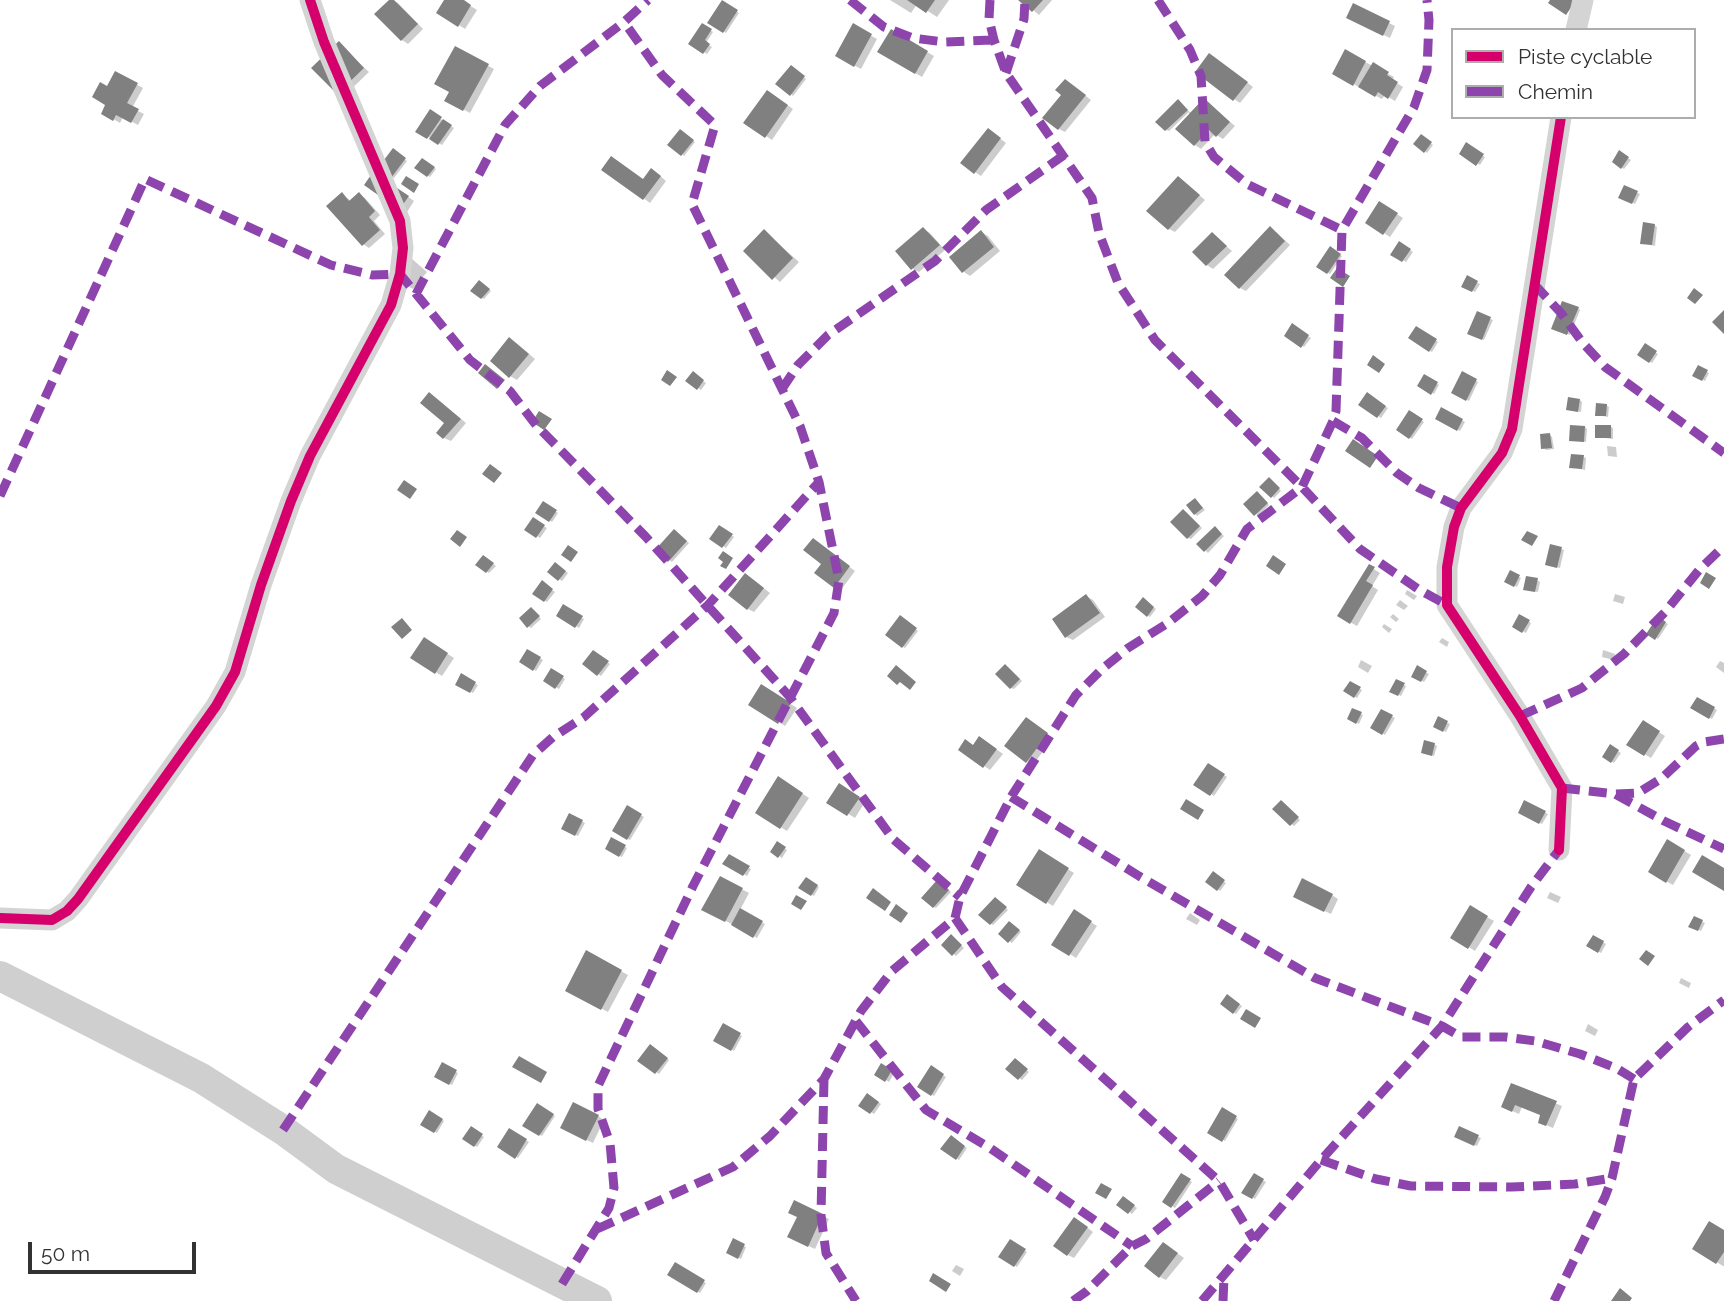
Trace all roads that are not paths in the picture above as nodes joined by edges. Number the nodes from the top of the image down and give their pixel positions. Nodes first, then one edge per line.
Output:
1 (310, 0) edge
2 (1583, 0) edge
3 (1576, 28) edge
4 (1562, 119) edge
5 (1559, 850) dead end
6 (0, 918) edge
7 (0, 976) edge
8 (597, 1301) edge

1 - 6 street
2 - 3 street
4 - 5 street
7 - 8 main road

